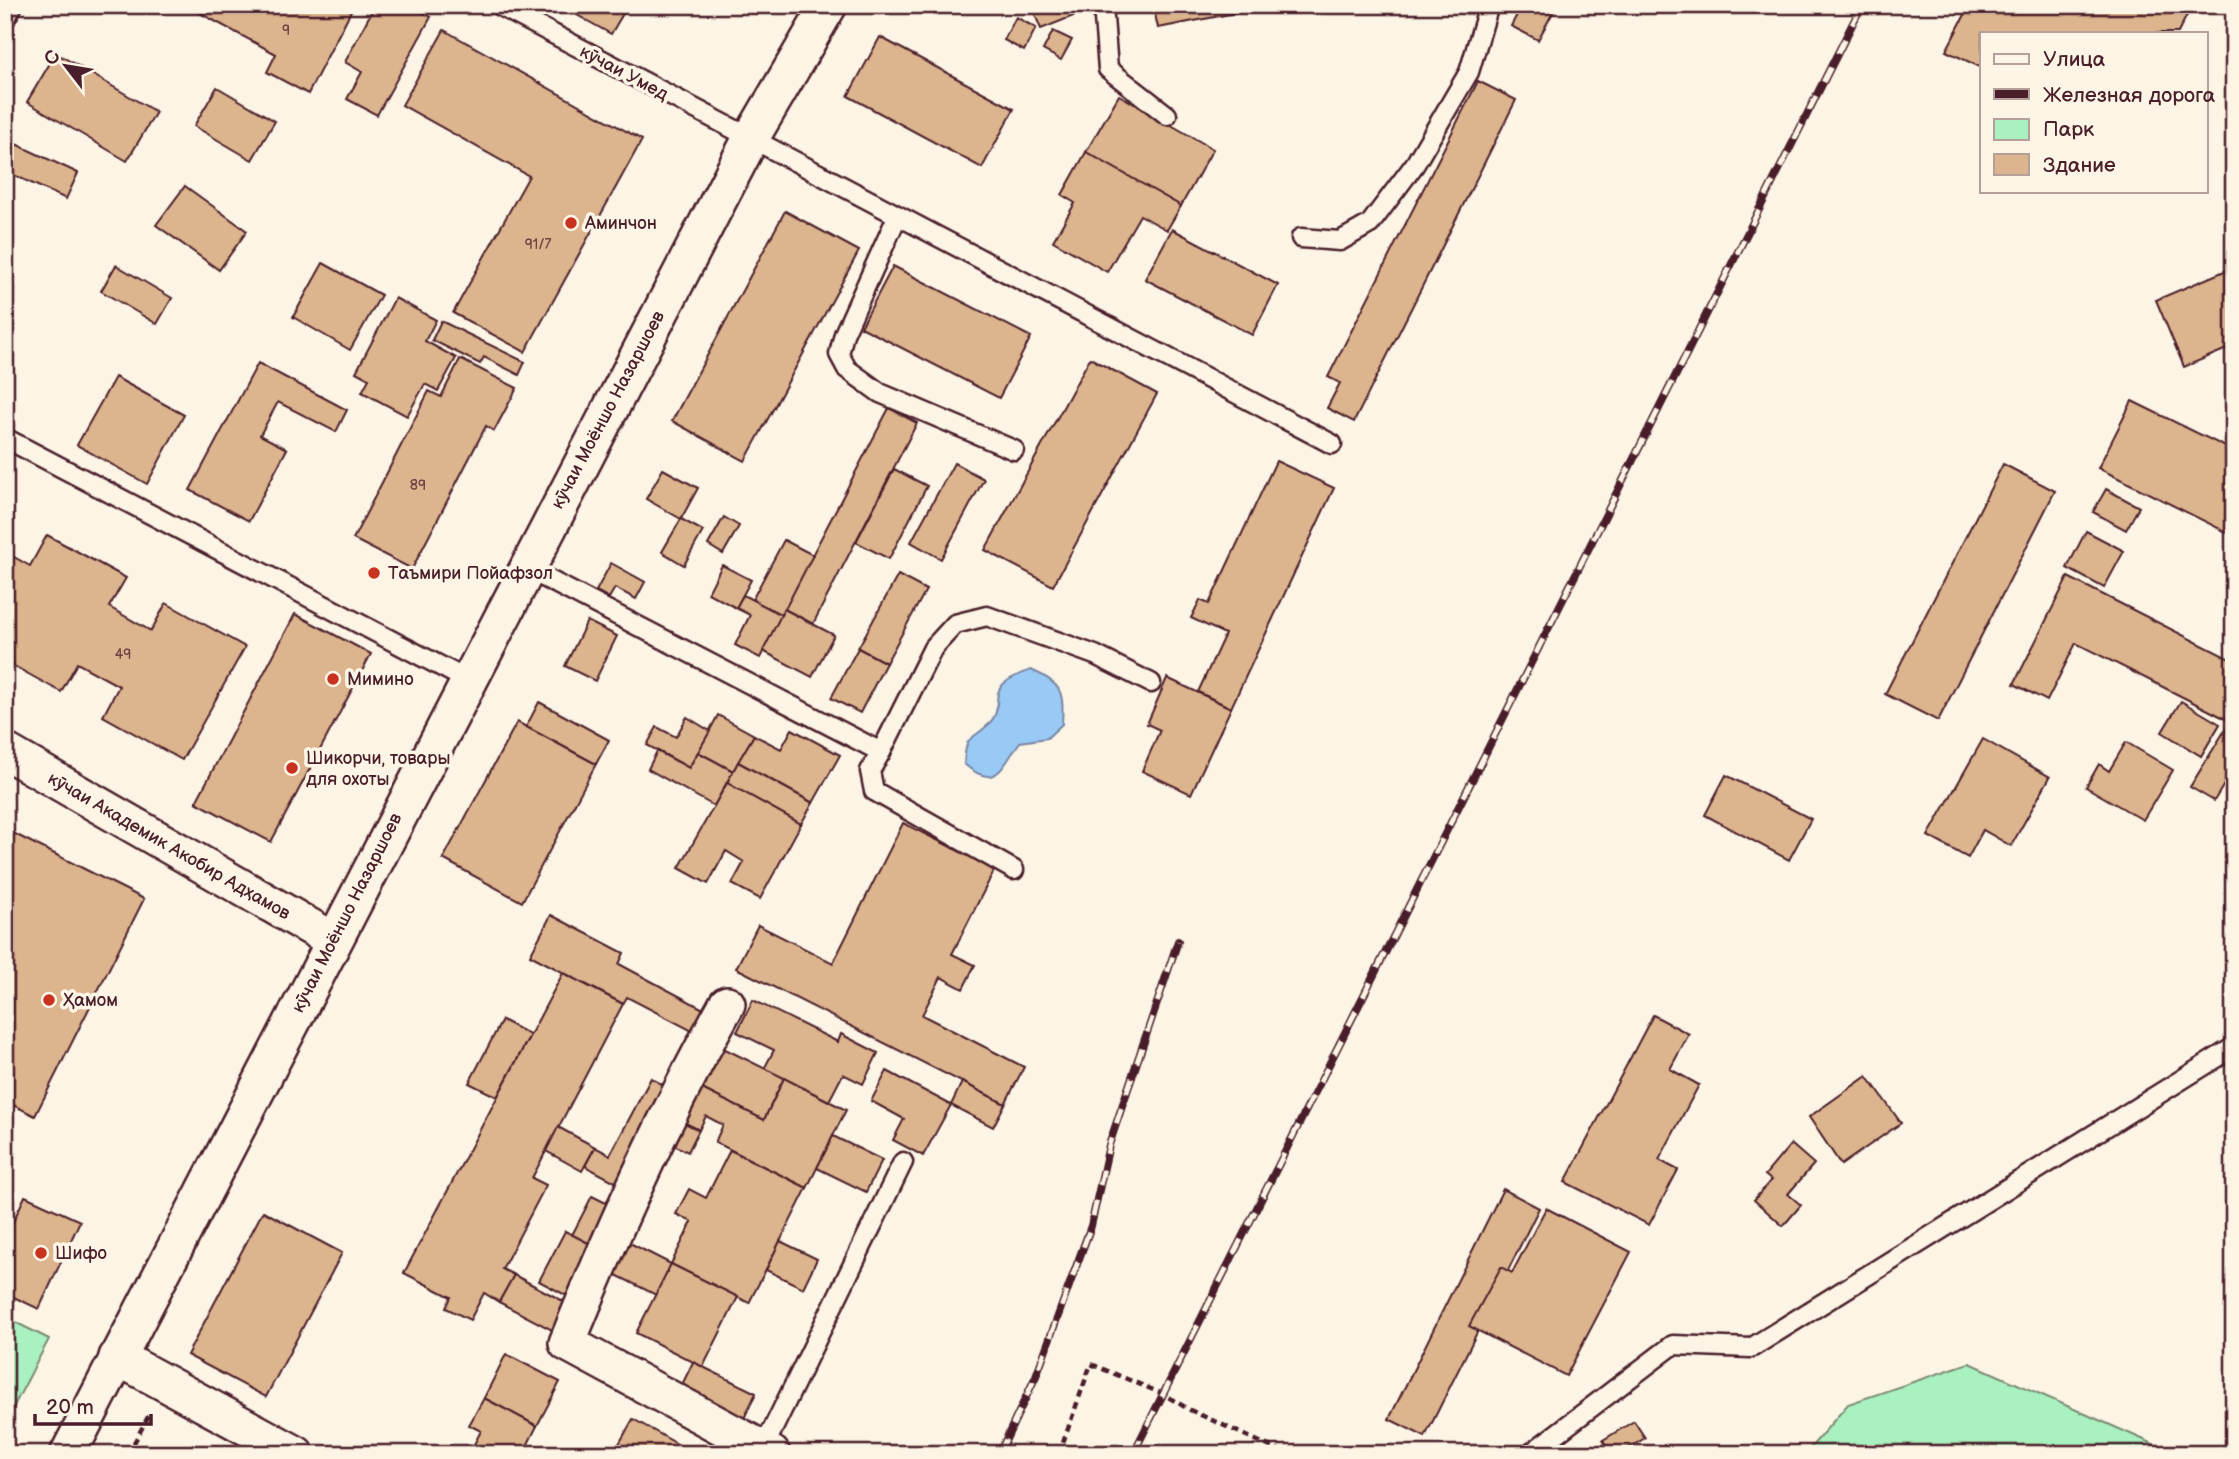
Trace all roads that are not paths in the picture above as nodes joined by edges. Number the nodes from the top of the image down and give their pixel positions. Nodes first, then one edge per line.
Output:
1 (13, 5) edge
2 (498, 5) edge
3 (829, 5) edge
4 (1103, 5) edge
5 (1489, 5) edge
6 (5, 19) edge
7 (1167, 115) dead end
8 (750, 140) junction
9 (897, 217) junction
10 (1301, 237) dead end
11 (5, 438) edge
12 (1332, 443) dead end
13 (1014, 450) dead end
14 (526, 568) junction
15 (467, 680) junction
16 (1151, 683) dead end
17 (5, 751) edge
18 (880, 752) junction
19 (1014, 870) dead end
20 (334, 940) junction
21 (727, 1004) dead end
22 (2234, 1048) edge
23 (903, 1162) dead end
24 (117, 1357) junction
25 (767, 1451) edge
26 (68, 1454) edge
27 (296, 1454) edge
28 (1530, 1454) edge

1 - 6 lane
2 - 8 lane, кӯчаи Умед
3 - 8 street, кӯчаи Моёншо Назаршоев
4 - 7 lane
5 - 10 lane
8 - 9 lane, кӯчаи Умед
8 - 14 street, кӯчаи Моёншо Назаршоев
9 - 12 lane, кӯчаи Умед
9 - 13 lane
11 - 15 lane
14 - 15 street, кӯчаи Моёншо Назаршоев
14 - 18 lane
15 - 20 street, кӯчаи Моёншо Назаршоев
16 - 18 lane
17 - 20 street, кӯчаи Академик Акобир Адҳамов
18 - 19 lane
20 - 24 street, кӯчаи Моёншо Назаршоев
21 - 25 street
22 - 28 lane
23 - 25 lane
24 - 26 street, кӯчаи Моёншо Назаршоев
24 - 27 street

